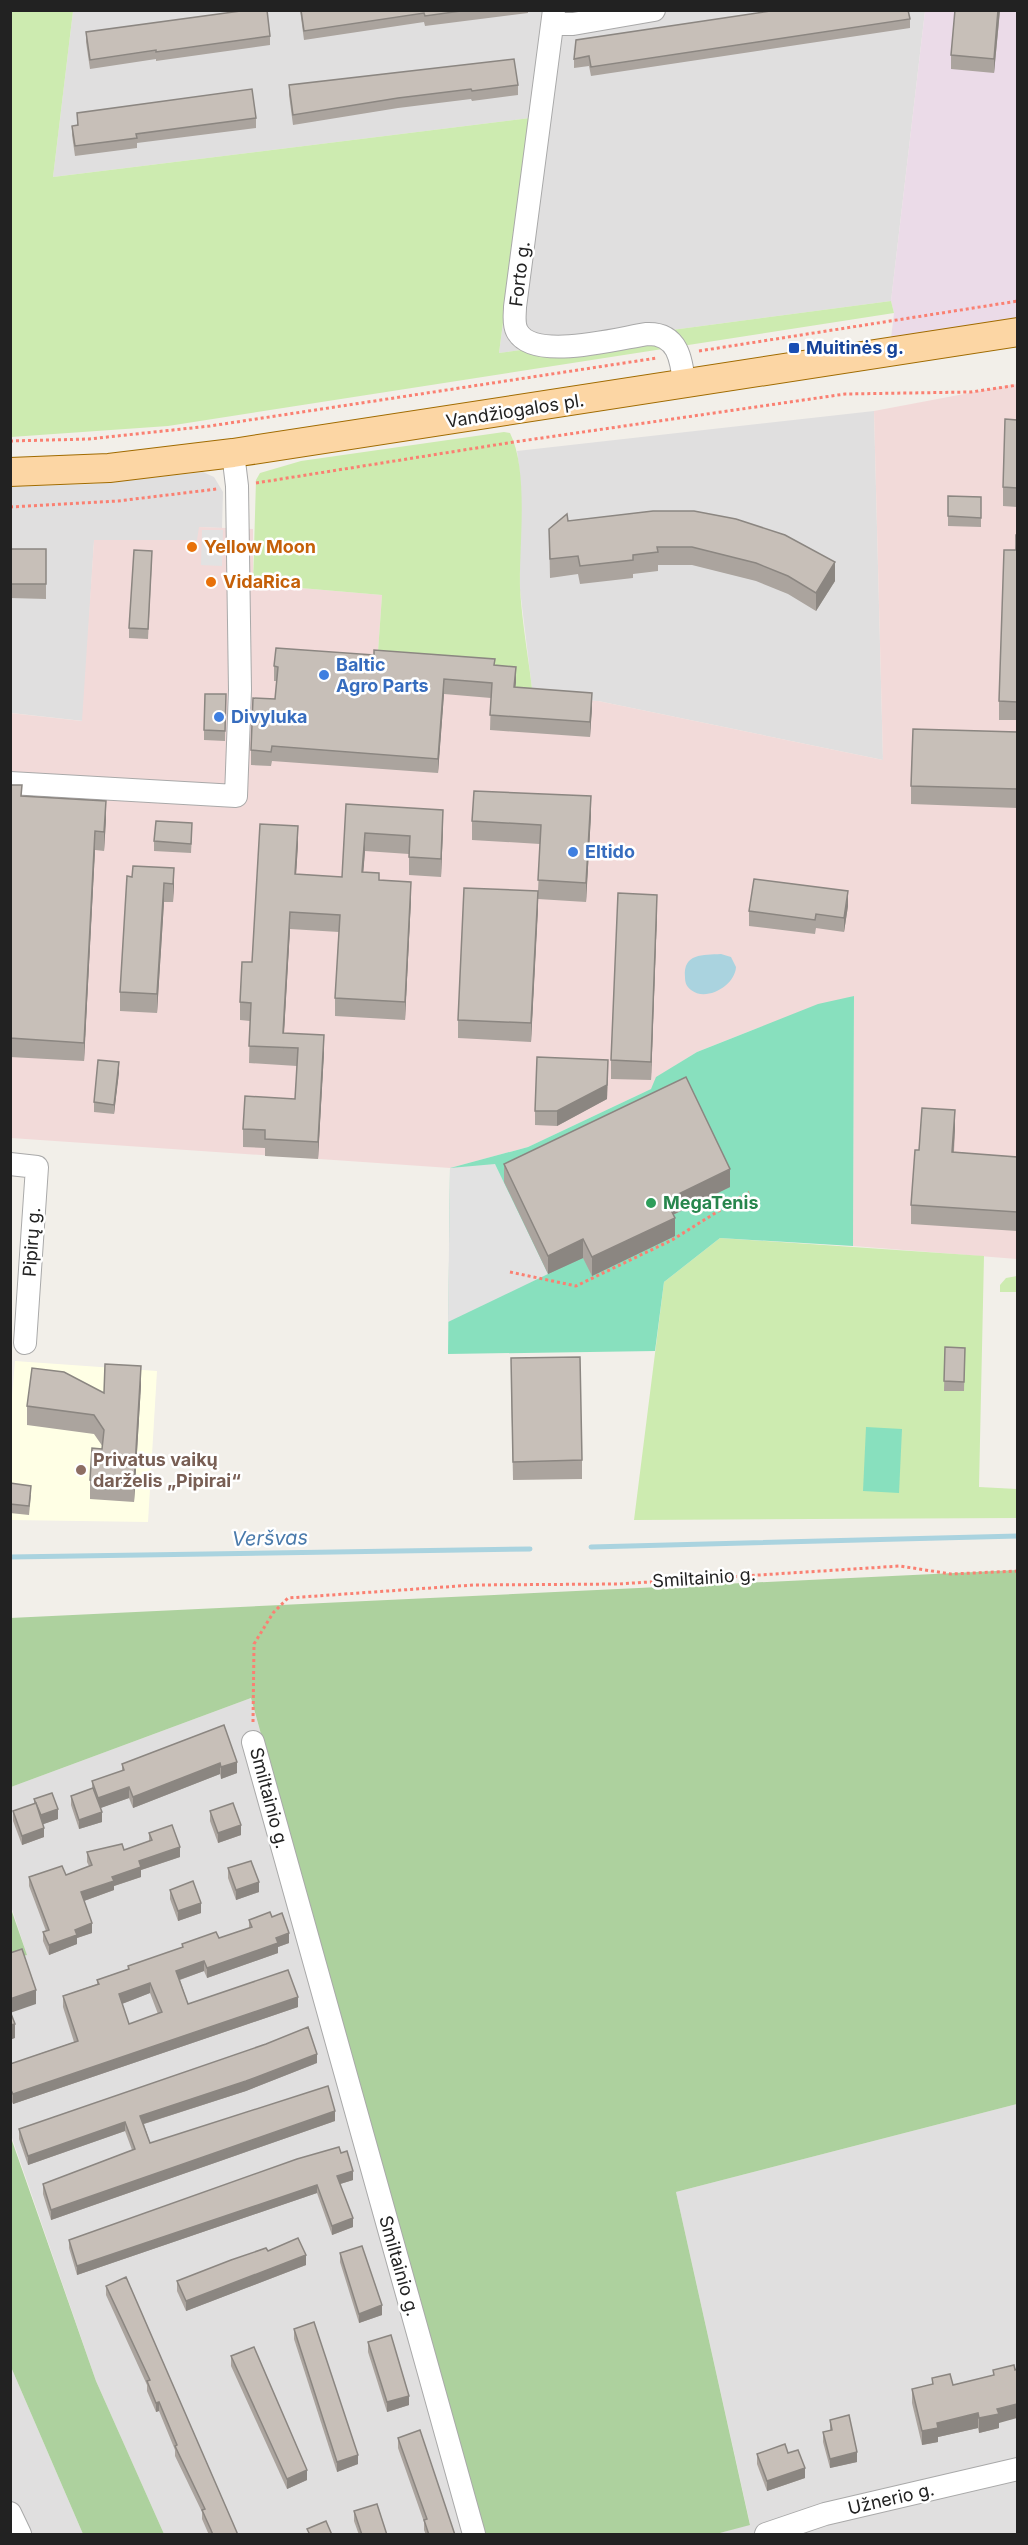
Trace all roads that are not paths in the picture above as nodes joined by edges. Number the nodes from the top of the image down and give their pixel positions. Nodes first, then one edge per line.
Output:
1 (654, 10) edge
2 (553, 17) edge
3 (1017, 332) edge
4 (684, 384) junction
5 (233, 453) junction
6 (10, 472) edge
7 (10, 783) edge
8 (10, 1164) edge
9 (25, 1343) dead end
10 (253, 1742) road end
11 (1017, 2469) edge
12 (10, 2513) edge
13 (20, 2535) edge
14 (474, 2535) edge
15 (766, 2535) edge

1 - 2 street
2 - 4 street, Forto g.
3 - 4 main road, Vandžiogalos pl.
4 - 5 main road, Vandžiogalos pl.
5 - 6 main road, Vandžiogalos pl.
5 - 7 street
8 - 9 street, Pipirų g.
10 - 14 street, Smiltainio g.
11 - 15 street, Užnerio g.
12 - 13 street

